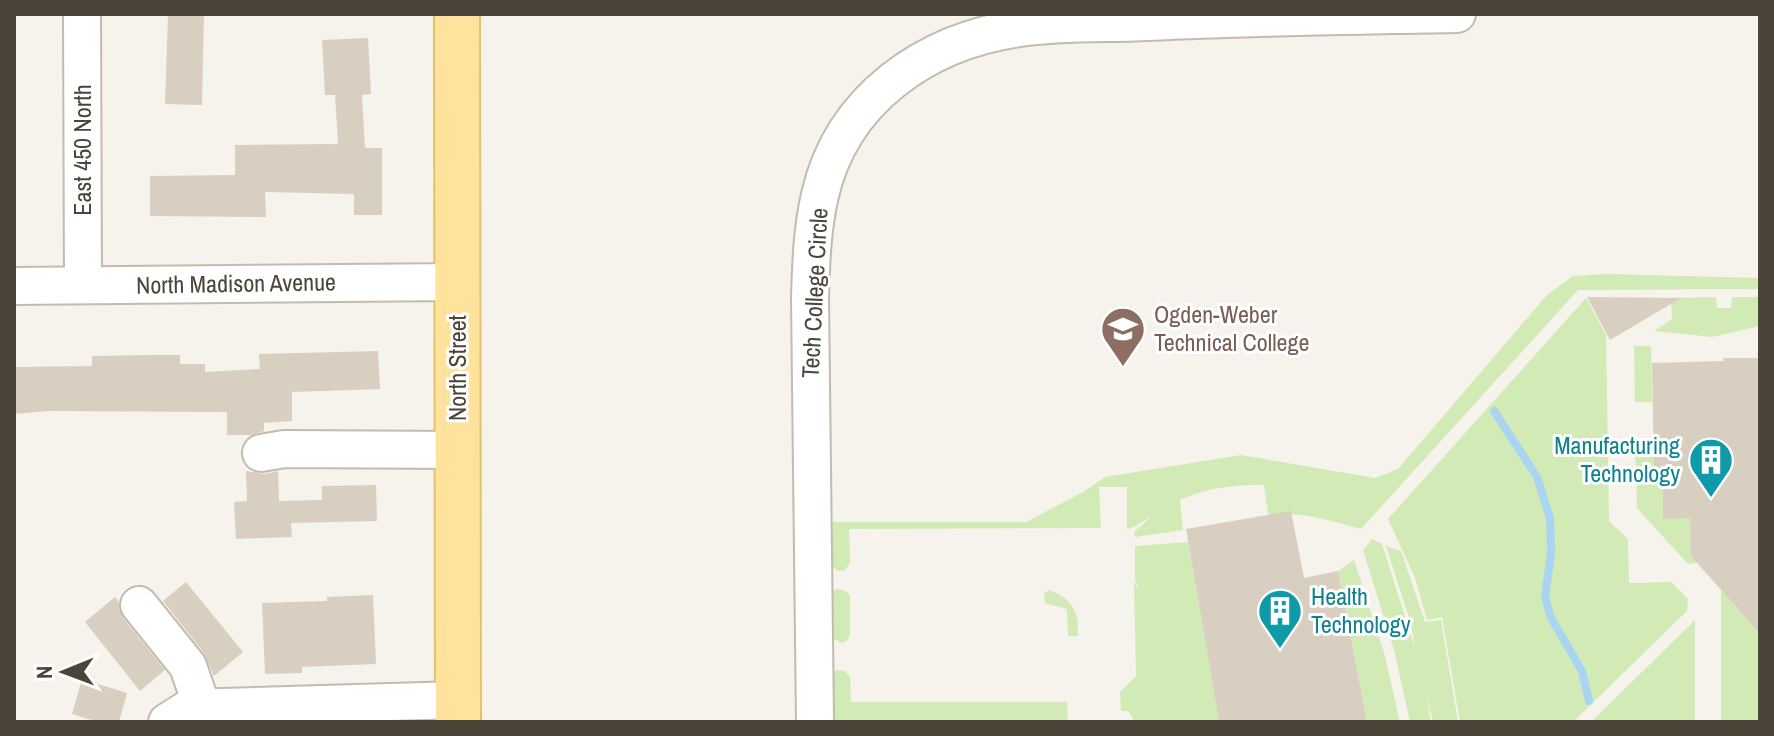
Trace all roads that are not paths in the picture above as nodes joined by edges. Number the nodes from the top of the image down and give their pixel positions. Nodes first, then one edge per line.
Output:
1 (82, 14) edge
2 (457, 14) edge
3 (1457, 14) edge
4 (1238, 16) edge
5 (1197, 17) edge
6 (457, 282) junction
7 (83, 285) junction
8 (14, 286) edge
9 (458, 450) junction
10 (261, 453) dead end
11 (139, 605) dead end
12 (458, 711) edge
13 (186, 712) edge
14 (815, 722) edge

1 - 7 street, East 450 North
2 - 6 main road, North Street
3 - 4 street, Tech College Circle
4 - 5 street, Tech College Circle
5 - 14 street, Tech College Circle
6 - 7 street, North Madison Avenue
6 - 9 main road, North Street
7 - 8 street, North Madison Avenue
9 - 10 street
9 - 12 main road, North Street
11 - 13 street
12 - 13 street

